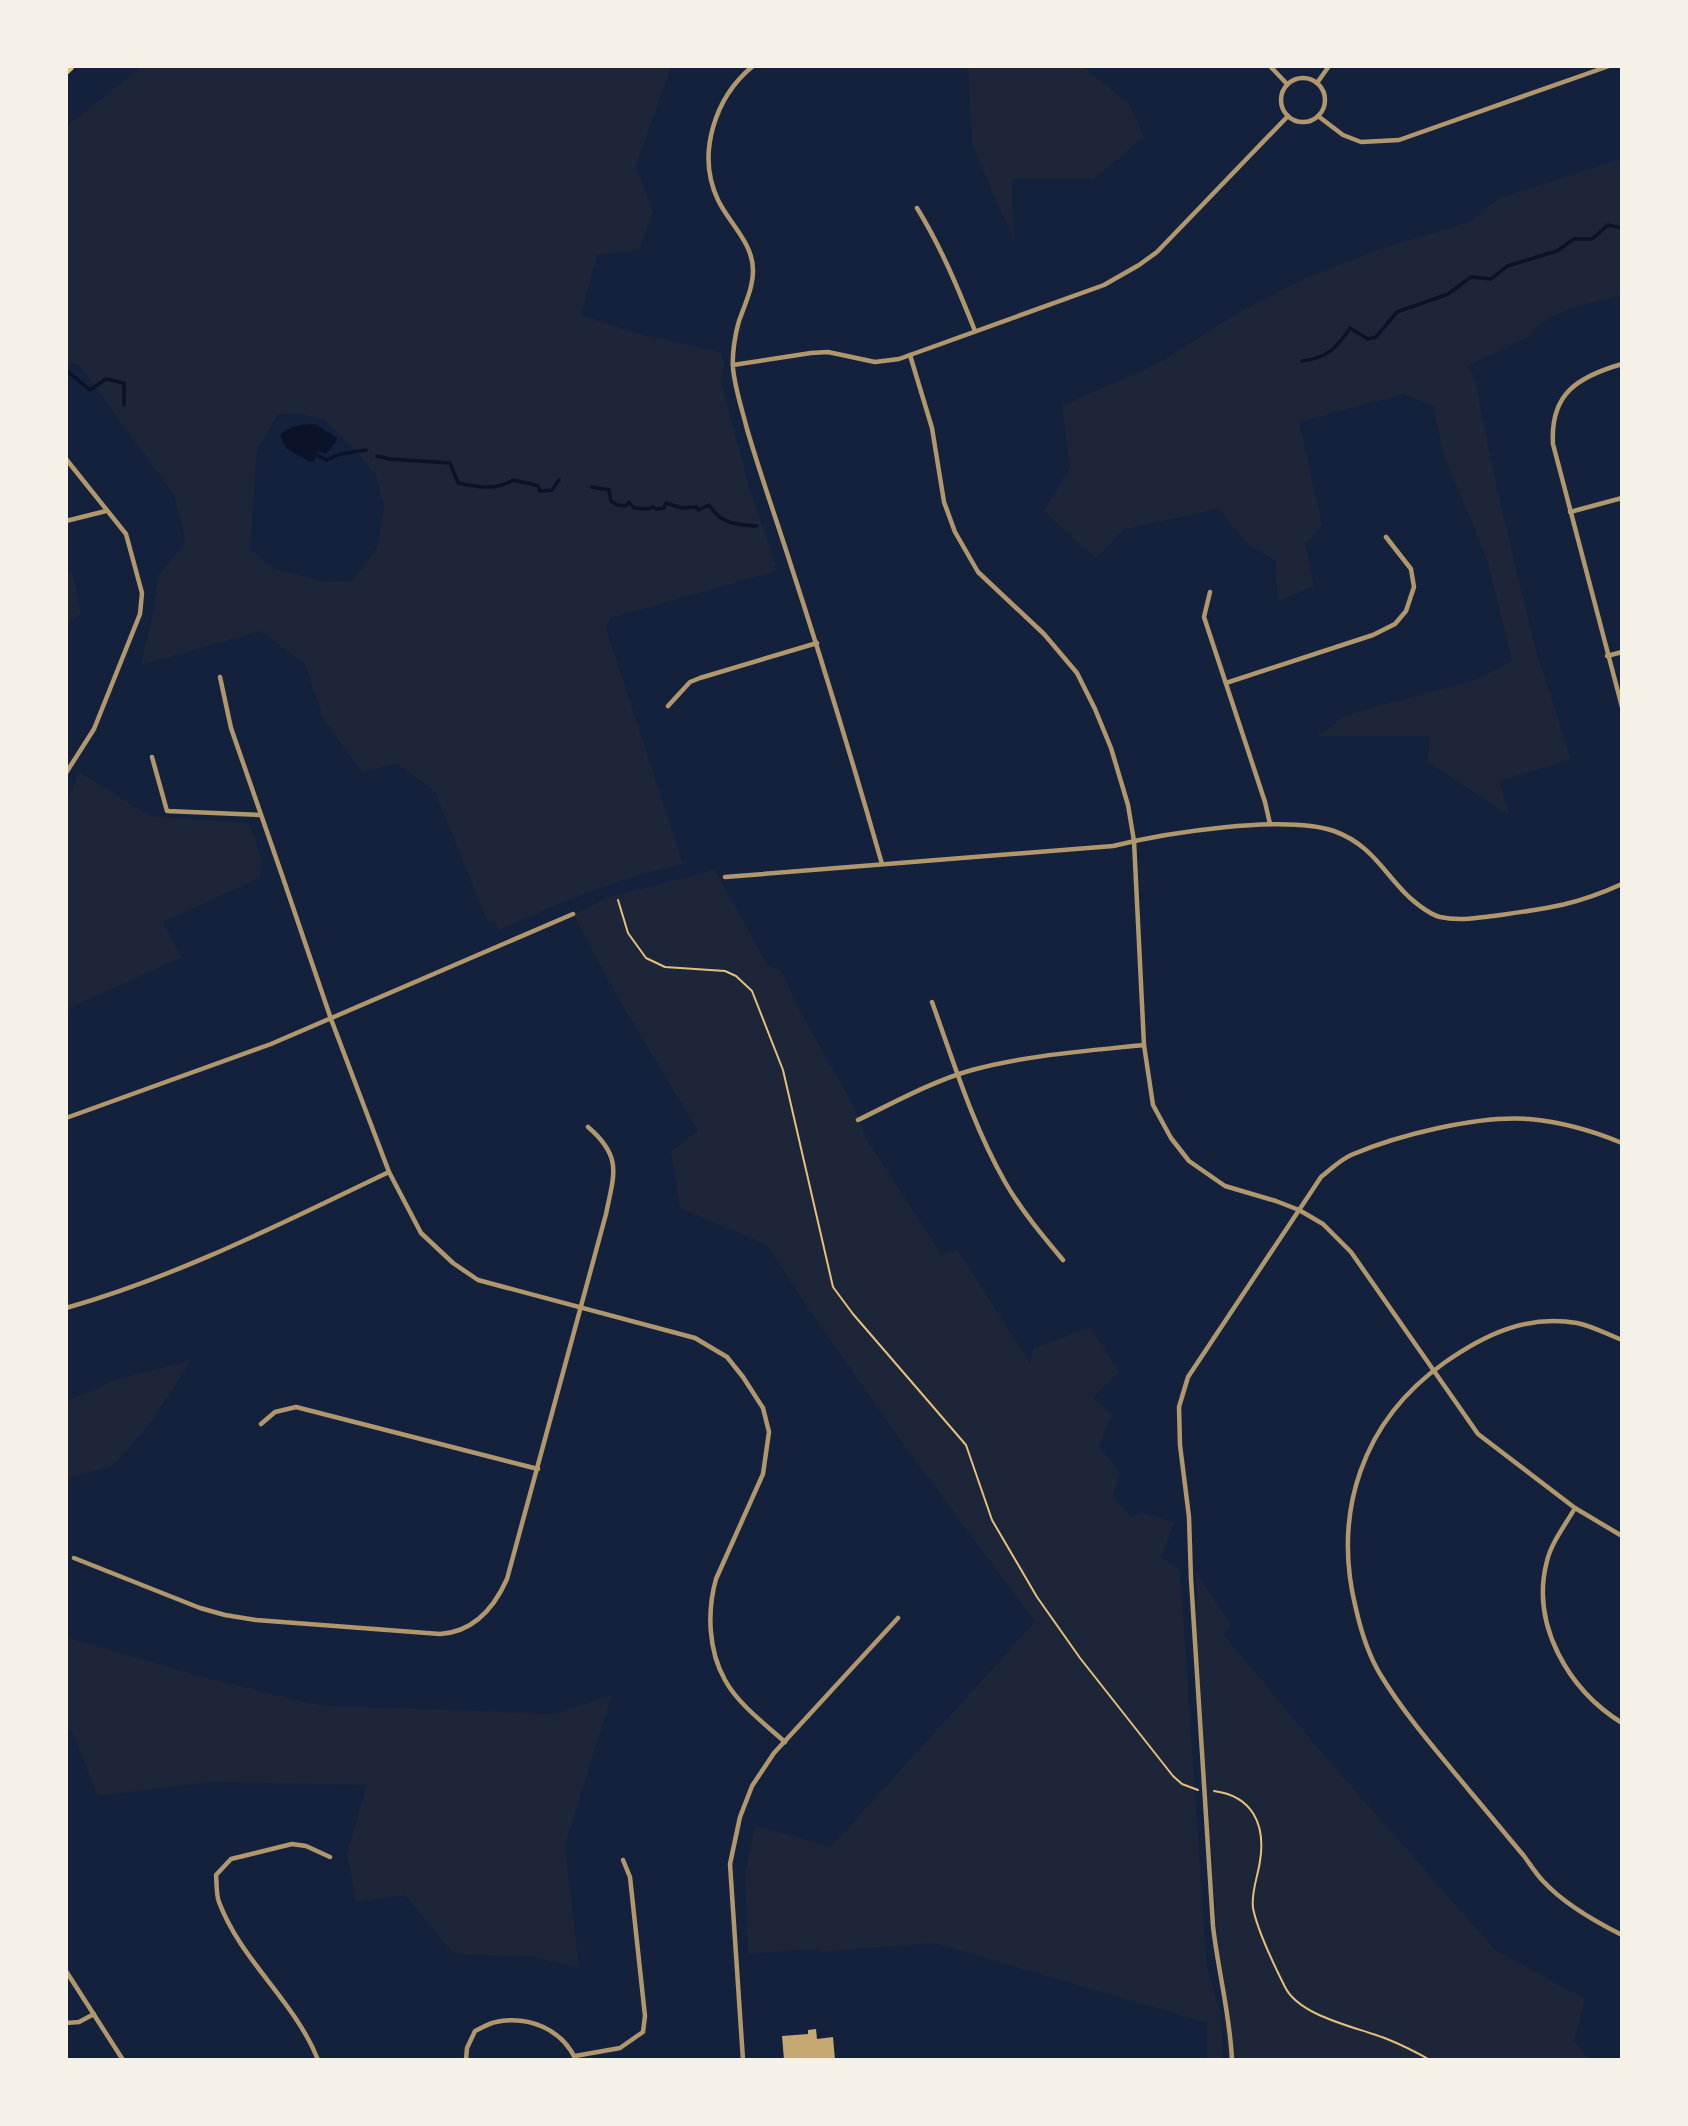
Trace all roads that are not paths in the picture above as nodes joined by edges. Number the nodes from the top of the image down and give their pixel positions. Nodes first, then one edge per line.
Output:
1 (753, 66) edge
2 (1270, 66) edge
3 (1329, 66) edge
4 (1609, 66) edge
5 (1317, 83) junction
6 (1287, 84) junction
7 (1288, 116) junction
8 (1318, 116) junction
9 (917, 208) dead end
10 (975, 331) junction
11 (910, 355) junction
12 (1622, 364) edge
13 (733, 365) junction
14 (66, 459) edge
15 (1622, 498) edge
16 (107, 510) junction
17 (1570, 512) junction
18 (66, 521) edge
19 (1386, 537) dead end
20 (1210, 592) dead end
21 (817, 643) junction
22 (1622, 652) edge
23 (1607, 656) junction
24 (220, 677) dead end
25 (1226, 683) junction
26 (668, 706) dead end
27 (1622, 707) edge
28 (152, 757) dead end
29 (66, 772) edge
30 (261, 815) junction
31 (1270, 824) junction
32 (1134, 841) junction
33 (883, 864) junction
34 (725, 877) dead end
35 (1622, 884) edge
36 (573, 914) dead end
37 (932, 1002) dead end
38 (331, 1019) junction
39 (1144, 1045) junction
40 (958, 1075) junction
41 (66, 1118) edge
42 (858, 1120) dead end
43 (588, 1127) dead end
44 (1622, 1143) edge
45 (389, 1172) junction
46 (1299, 1210) junction
47 (1063, 1260) dead end
48 (580, 1307) junction
49 (66, 1308) edge
50 (1622, 1340) edge
51 (1435, 1370) junction
52 (261, 1424) dead end
53 (538, 1469) junction
54 (1575, 1508) junction
55 (1622, 1536) edge
56 (74, 1558) dead end
57 (898, 1618) dead end
58 (1622, 1723) edge
59 (785, 1742) junction
60 (330, 1857) dead end
61 (623, 1860) dead end
62 (1622, 1935) edge
63 (66, 1971) edge
64 (94, 2014) junction
65 (66, 2023) edge
66 (575, 2058) edge
67 (122, 2060) edge
68 (318, 2060) edge
69 (466, 2060) edge
70 (743, 2060) edge
71 (1232, 2060) edge

1 - 13 street
2 - 6 street
3 - 5 street
4 - 8 street
5 - 6 street
5 - 8 street
6 - 7 street
7 - 8 street
7 - 10 street
9 - 10 street
10 - 11 street
11 - 13 street
11 - 32 street
12 - 17 street
13 - 21 street
14 - 16 street
15 - 17 street
16 - 18 street
16 - 29 street
17 - 23 street
19 - 25 street
20 - 25 street
21 - 26 street
21 - 33 street
22 - 23 street
23 - 27 street
24 - 30 street
25 - 31 street
28 - 30 street
30 - 38 street
31 - 32 street
31 - 35 street
32 - 33 street
32 - 39 street
33 - 34 street
36 - 38 street
37 - 40 street
38 - 41 street
38 - 45 street
39 - 40 street
39 - 46 street
40 - 42 street
40 - 47 street
43 - 48 street
44 - 46 street
45 - 48 street
45 - 49 street
46 - 51 street
46 - 71 street
48 - 53 street
48 - 59 street
50 - 51 street
51 - 54 street
51 - 62 street
52 - 53 street
53 - 56 street
54 - 55 street
54 - 58 street
57 - 59 street
59 - 70 street
60 - 68 street
61 - 66 street
63 - 64 street
64 - 65 street
64 - 67 street
66 - 69 street

